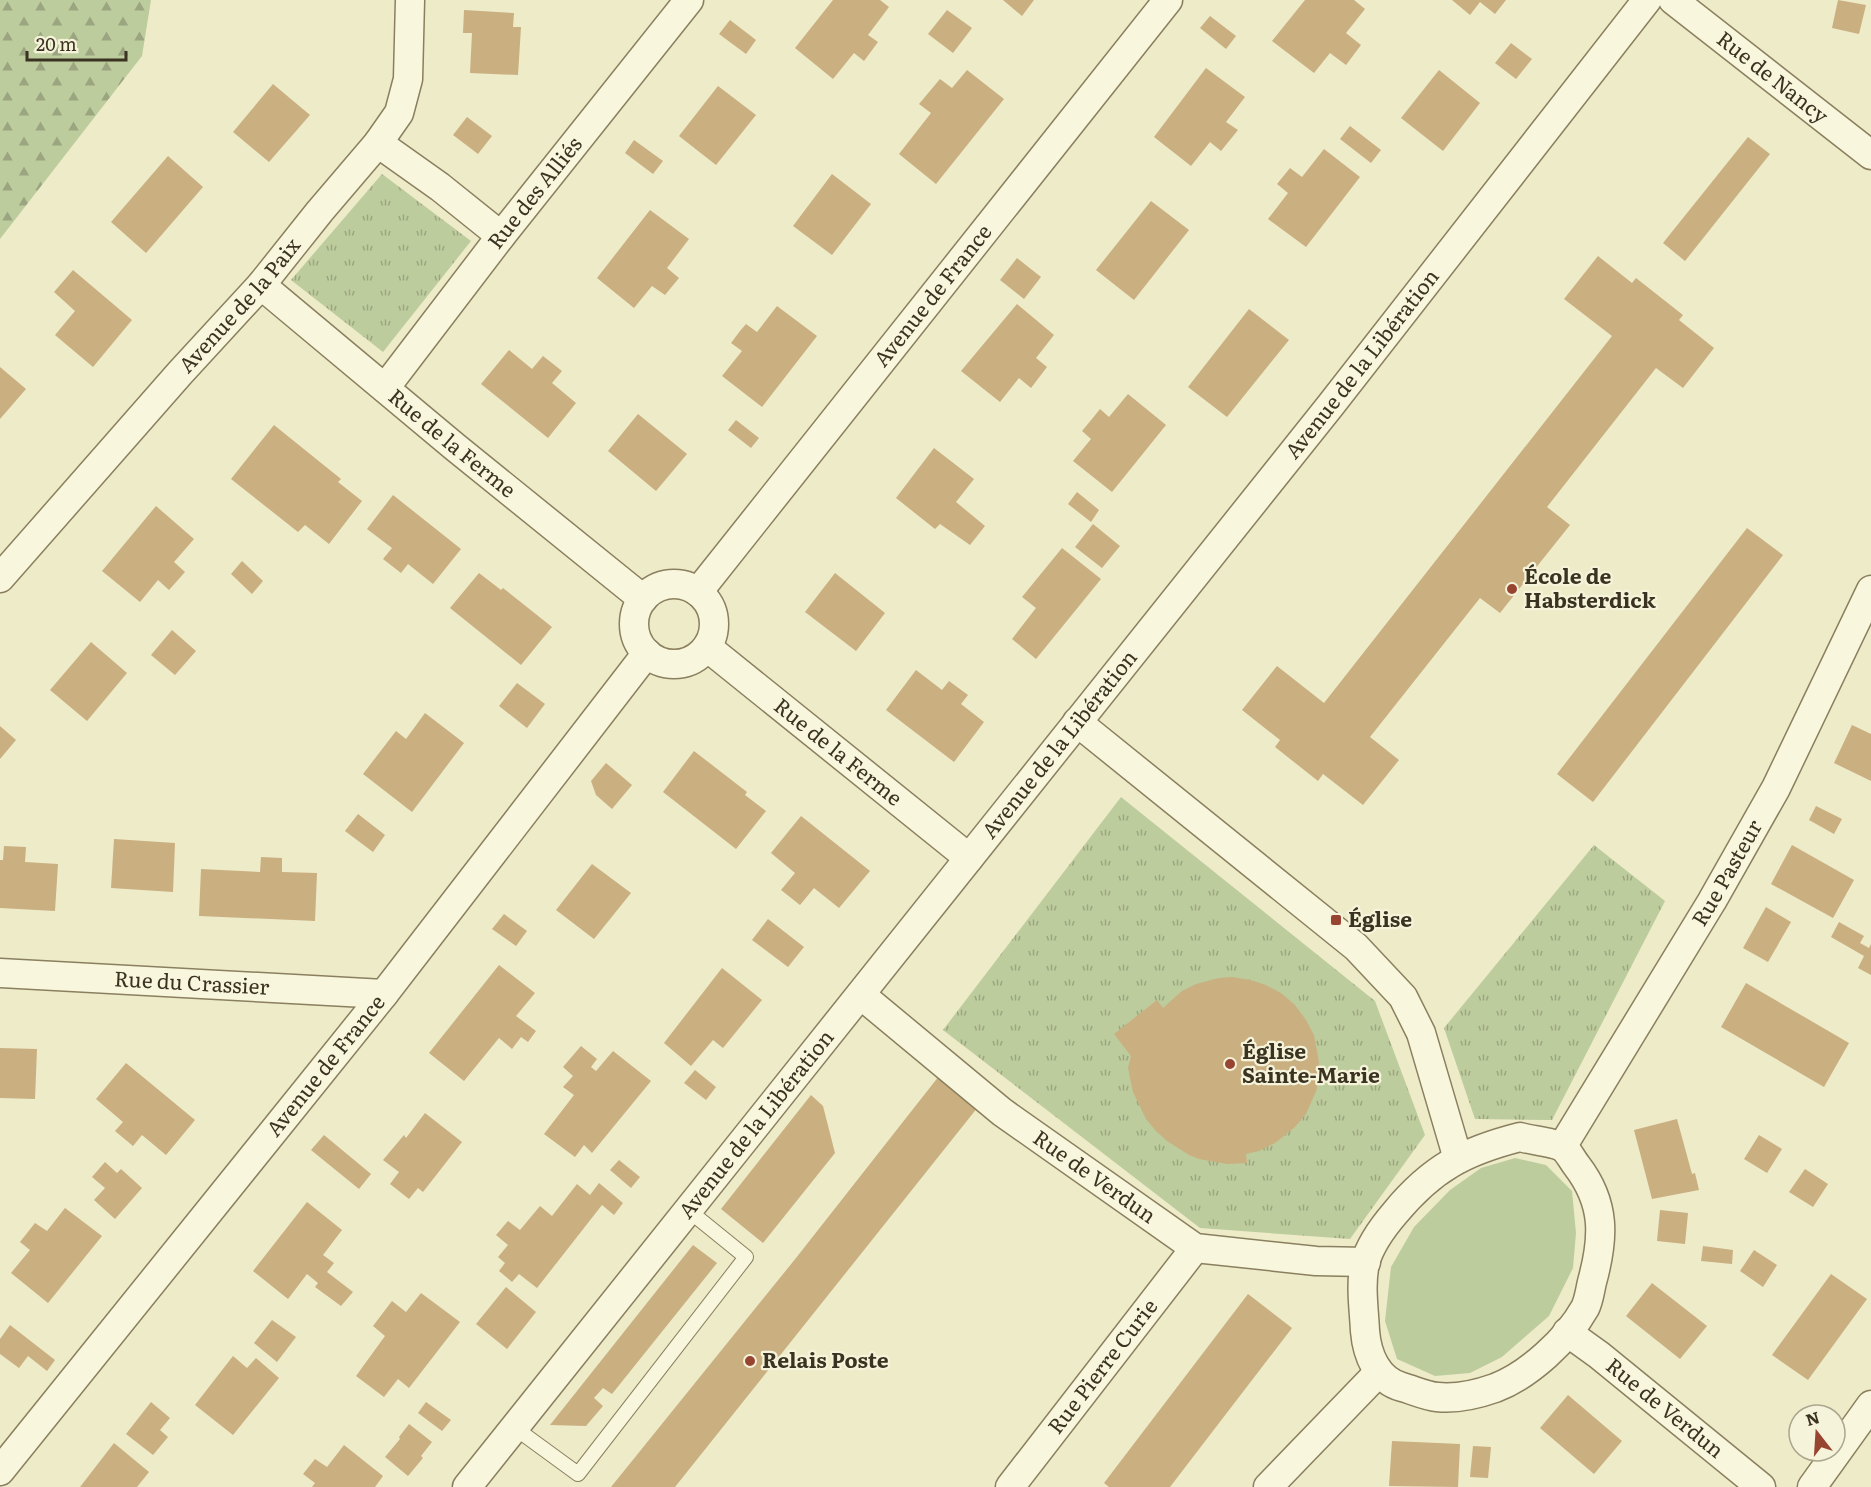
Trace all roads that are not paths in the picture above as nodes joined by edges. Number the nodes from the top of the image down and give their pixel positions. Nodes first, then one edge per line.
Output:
1 (410, 0) edge
2 (689, 0) edge
3 (1168, 0) edge
4 (1647, 0) edge
5 (1673, 0) edge
6 (378, 143) junction
7 (1871, 155) edge
8 (501, 236) junction
9 (261, 285) junction
10 (385, 388) junction
11 (0, 578) edge
12 (1871, 590) edge
13 (698, 592) junction
14 (643, 598) junction
15 (707, 647) junction
16 (647, 653) junction
17 (1077, 722) junction
18 (969, 858) junction
19 (0, 973) edge
20 (384, 994) junction
21 (861, 995) junction
22 (1562, 1147) junction
23 (1458, 1158) junction
24 (688, 1210) junction
25 (1195, 1248) junction
26 (1366, 1262) junction
27 (1567, 1332) junction
28 (1379, 1372) junction
29 (1871, 1405) edge
30 (515, 1428) junction
31 (0, 1472) edge
32 (466, 1487) edge
33 (1010, 1487) edge
34 (1268, 1487) edge
35 (1761, 1487) edge
36 (1812, 1487) edge

1 - 6 street, Avenue de la Paix
2 - 8 street, Rue des Alliés
3 - 13 street, Avenue de France
4 - 17 street, Avenue de la Libération
5 - 7 street, Rue de Nancy
6 - 8 street
6 - 9 street, Avenue de la Paix
8 - 10 street, Rue des Alliés
9 - 10 street, Rue de la Ferme
9 - 11 street, Avenue de la Paix
10 - 14 street, Rue de la Ferme
12 - 22 street, Rue Pasteur
13 - 14 street
13 - 15 street
14 - 16 street
15 - 16 street
15 - 18 street, Rue de la Ferme
16 - 20 street, Avenue de France
17 - 18 street, Avenue de la Libération
17 - 23 street
18 - 21 street, Avenue de la Libération
19 - 20 street, Rue du Crassier
20 - 31 street, Avenue de France
21 - 24 street, Avenue de la Libération
21 - 25 street, Rue de Verdun
22 - 23 street
22 - 27 street
23 - 26 street
24 - 30 street, Avenue de la Libération
24 - 30 lane
25 - 26 street, Rue de Verdun
25 - 33 street, Rue Pierre Curie
26 - 28 street
27 - 28 street
27 - 35 street, Rue de Verdun
28 - 34 street
29 - 36 street
30 - 32 street, Avenue de la Libération

